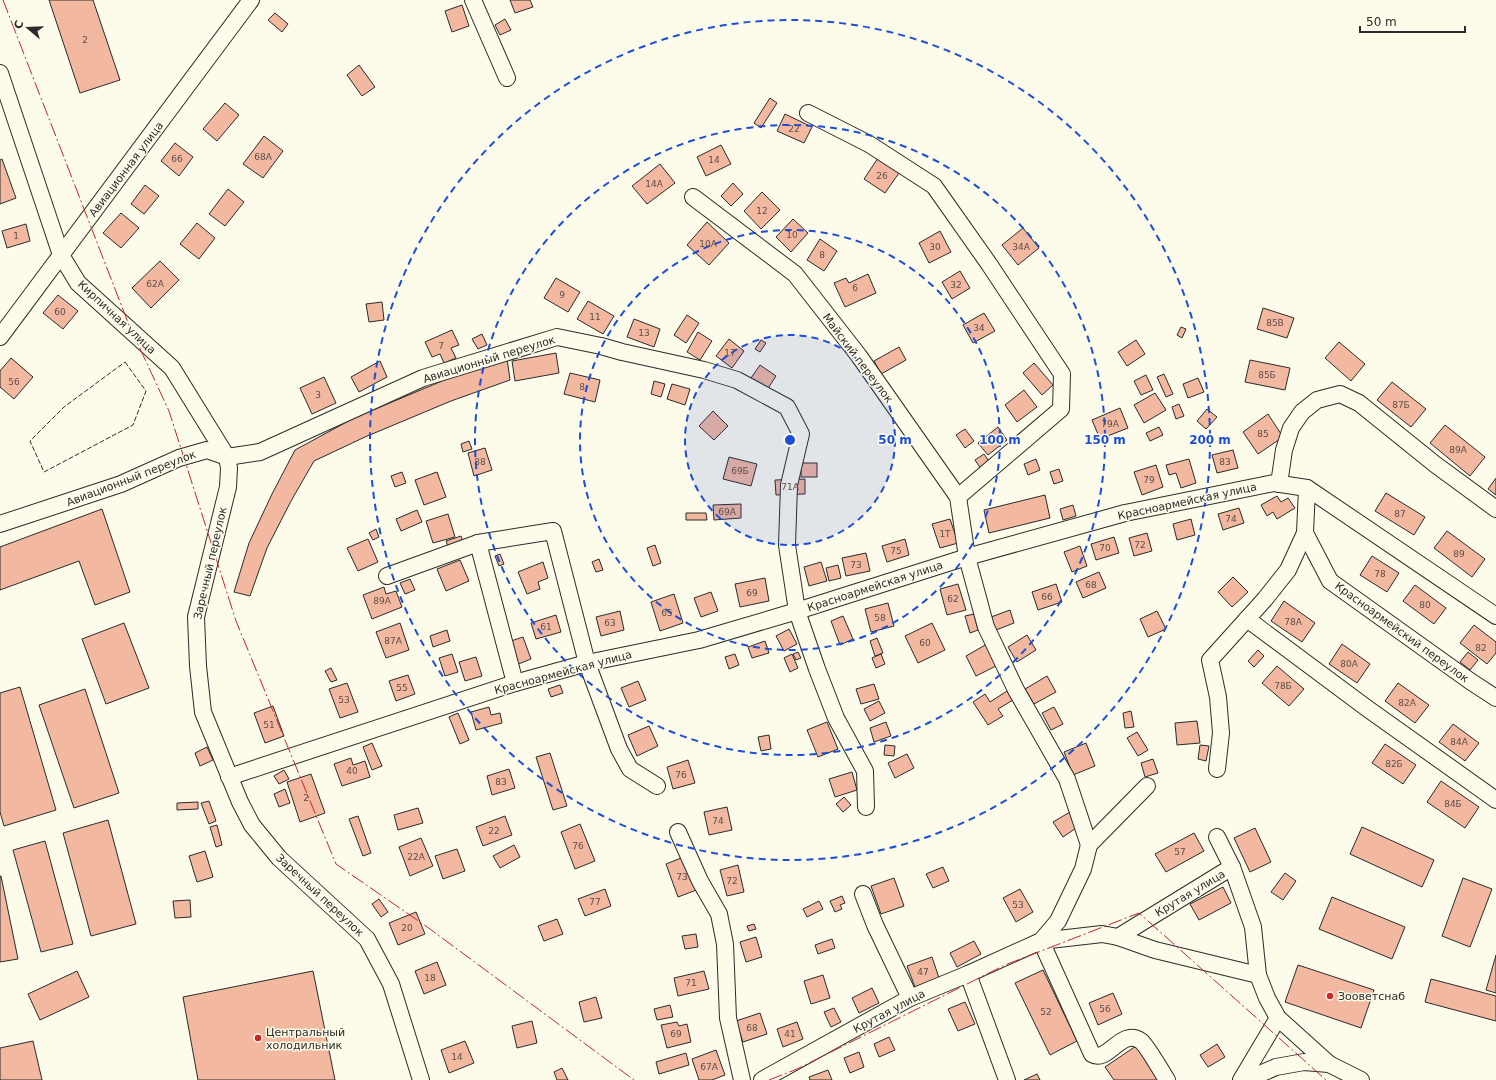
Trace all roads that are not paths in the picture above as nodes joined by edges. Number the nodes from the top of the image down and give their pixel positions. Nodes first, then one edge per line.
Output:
1 (251, 0) edge
2 (473, 0) edge
3 (0, 73) edge
4 (507, 78) dead end
5 (808, 113) dead end
6 (693, 198) dead end
7 (60, 255) junction
8 (0, 337) edge
9 (227, 458) junction
10 (1279, 484) junction
11 (1307, 488) junction
12 (958, 497) junction
13 (1496, 509) edge
14 (0, 524) edge
15 (1305, 533) junction
16 (478, 543) junction
17 (967, 557) junction
18 (387, 576) dead end
19 (797, 611) junction
20 (1496, 616) edge
21 (1247, 619) junction
22 (587, 664) junction
23 (515, 683) junction
24 (1496, 698) edge
25 (1217, 769) dead end
26 (229, 777) junction
27 (657, 786) dead end
28 (1147, 786) dead end
29 (1496, 800) edge
30 (866, 807) dead end
31 (678, 832) dead end
32 (1217, 837) dead end
33 (1090, 845) junction
34 (1232, 867) junction
35 (863, 894) dead end
36 (1118, 937) junction
37 (1041, 941) junction
38 (968, 974) junction
39 (1258, 975) junction
40 (910, 998) junction
41 (1278, 1018) junction
42 (1329, 1064) junction
43 (421, 1080) edge
44 (742, 1080) edge
45 (762, 1080) edge
46 (1007, 1080) edge
47 (1167, 1080) edge
48 (1241, 1080) edge
49 (1246, 1080) edge
50 (1361, 1080) edge

1 - 7 street, Авиационная улица
2 - 4 street
3 - 7 street, Кирпичная улица
5 - 12 street
6 - 12 street, Майский переулок
7 - 8 street, Авиационная улица
7 - 9 street, Кирпичная улица
9 - 14 street, Авиационный переулок
9 - 19 street, Авиационный переулок
9 - 26 street, Заречный переулок
10 - 11 street, Красноармейская улица
10 - 13 street
10 - 17 street, Красноармейская улица
11 - 15 street
11 - 20 street, Красноармейская улица
12 - 17 street, Майский переулок
15 - 21 street
15 - 24 street, Красноармейский переулок
16 - 18 street
16 - 22 street
16 - 23 street
17 - 19 street, Красноармейская улица
17 - 33 street, Майский переулок
19 - 22 street, Красноармейская улица
19 - 30 street, Авиационный переулок
21 - 25 street
21 - 29 street
22 - 23 street, Красноармейская улица
22 - 27 street
23 - 26 street, Красноармейская улица
26 - 43 street, Заречный переулок
28 - 33 street
31 - 44 street
32 - 34 street
33 - 37 street, Крутая улица
34 - 36 street, Крутая улица
34 - 39 street, Крутая улица
35 - 40 street
36 - 37 street, Крутая улица
36 - 39 street
37 - 38 street, Крутая улица
37 - 47 street
38 - 40 street, Крутая улица
38 - 46 street
39 - 41 street, Крутая улица
40 - 45 street, Крутая улица
41 - 42 street, Крутая улица
41 - 48 street
42 - 49 street, Крутая улица
42 - 50 street, Крутая улица

